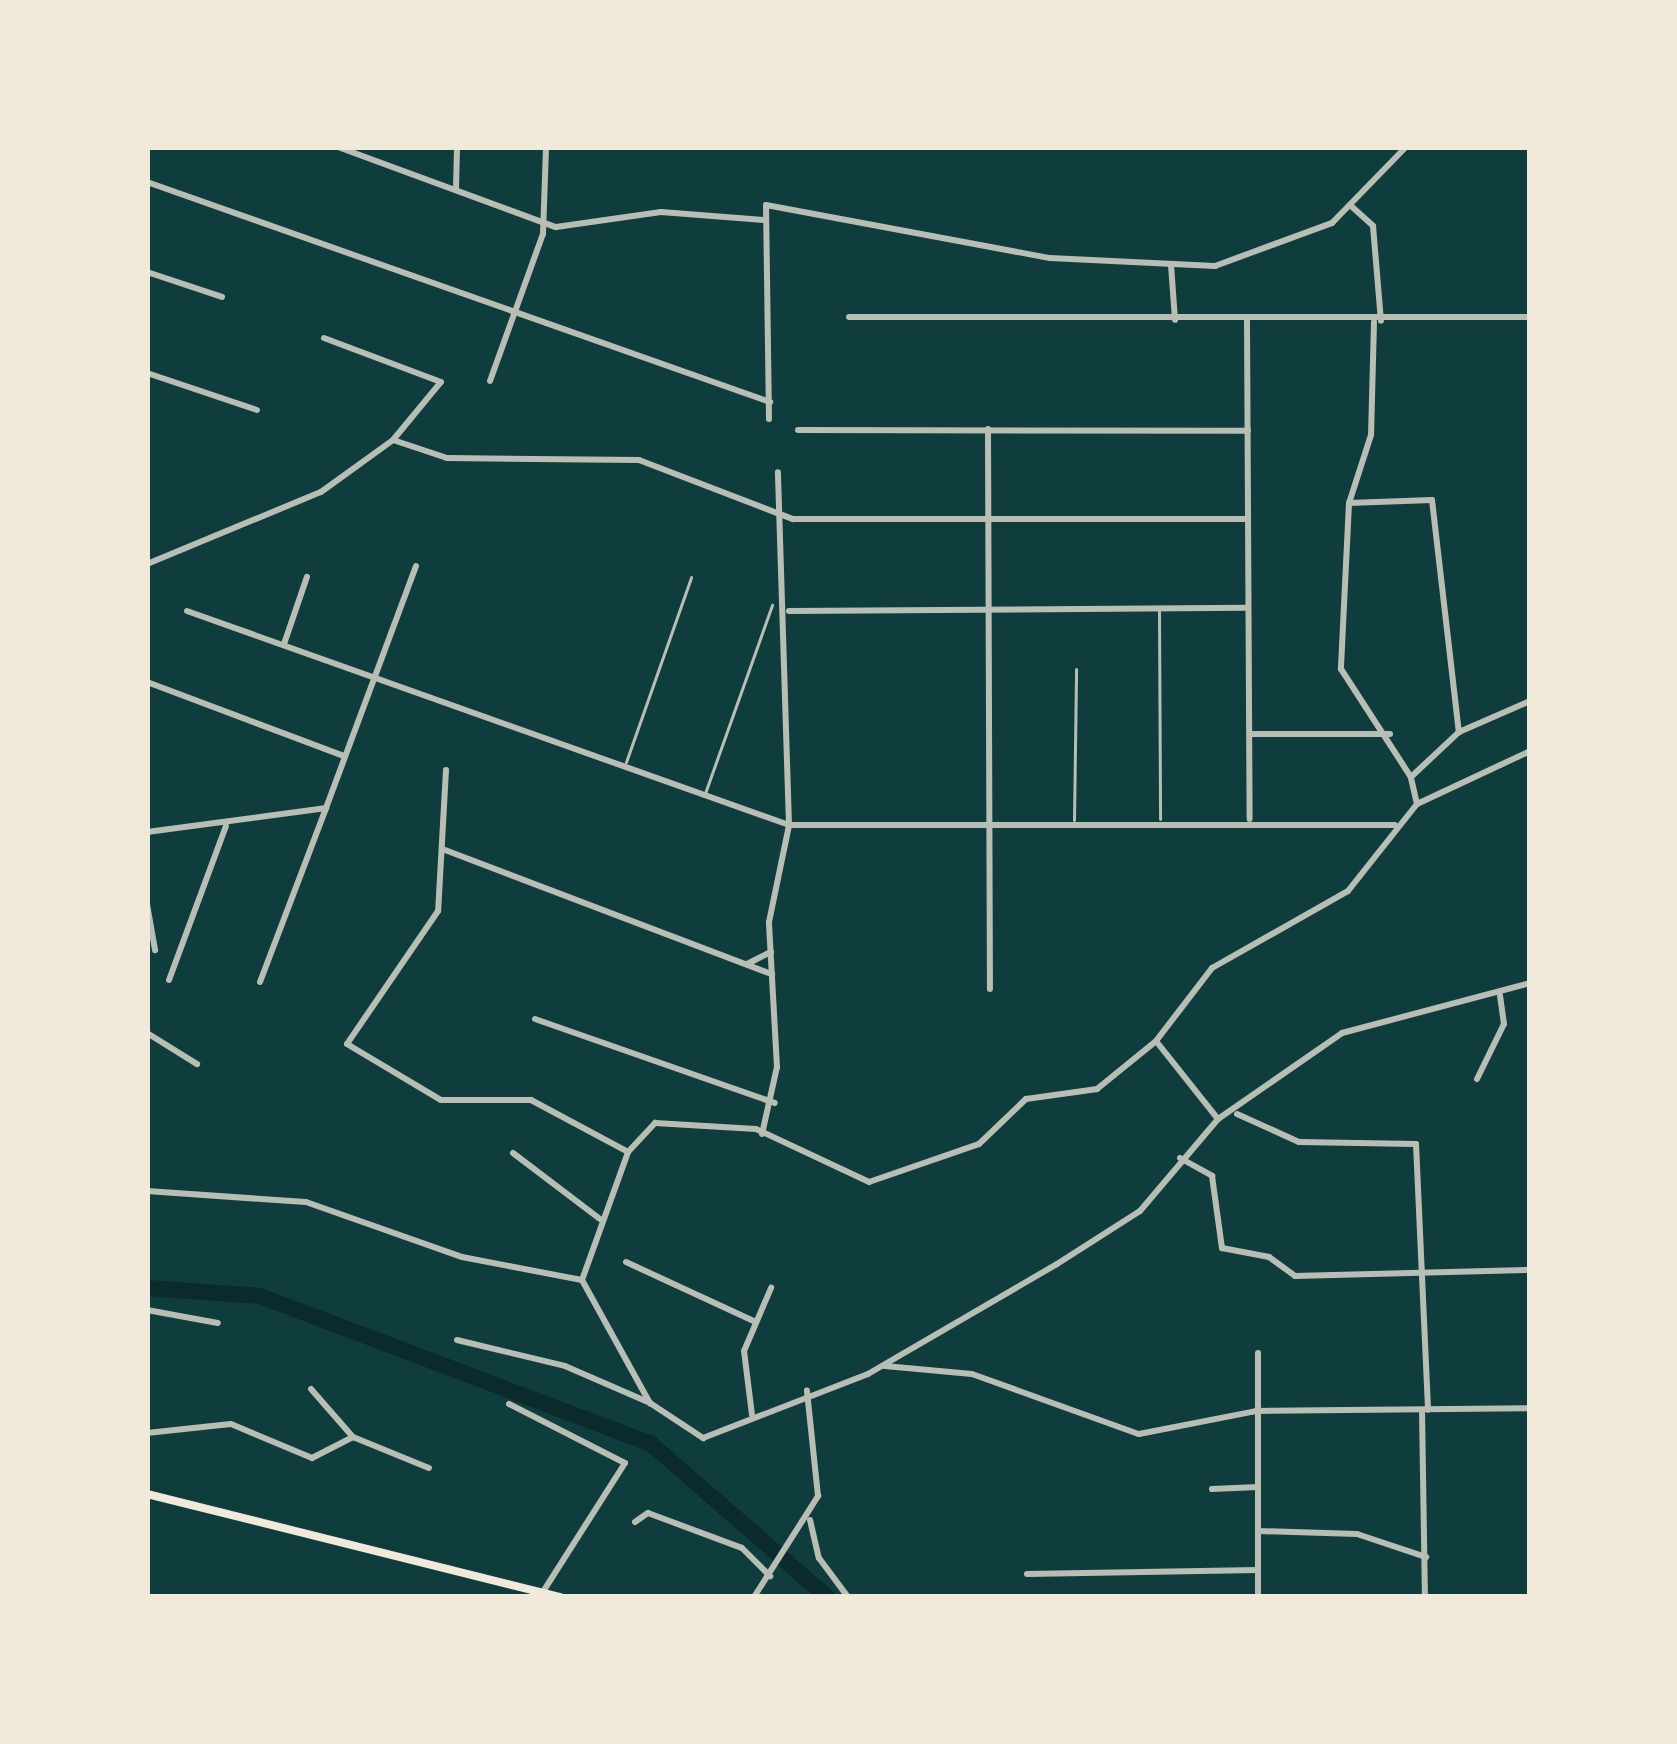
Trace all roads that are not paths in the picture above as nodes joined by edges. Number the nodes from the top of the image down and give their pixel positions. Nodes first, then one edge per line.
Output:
1 (338, 147) edge
2 (457, 147) edge
3 (546, 147) edge
4 (1406, 147) edge
5 (147, 182) edge
6 (456, 189) junction
7 (1350, 205) junction
8 (764, 220) junction
9 (545, 224) junction
10 (1171, 265) junction
11 (147, 272) edge
12 (222, 297) dead end
13 (513, 312) junction
14 (849, 316) dead end
15 (1530, 317) edge
16 (1174, 320) junction
17 (1247, 321) junction
18 (1378, 321) junction
19 (324, 338) dead end
20 (147, 373) edge
21 (490, 381) dead end
22 (770, 401) junction
23 (256, 410) dead end
24 (769, 418) dead end
25 (988, 429) junction
26 (798, 430) dead end
27 (1248, 431) junction
28 (393, 440) junction
29 (778, 472) dead end
30 (1349, 503) junction
31 (779, 512) junction
32 (988, 519) junction
33 (1246, 519) junction
34 (147, 563) edge
35 (416, 566) dead end
36 (307, 577) dead end
37 (691, 577) dead end
38 (772, 605) dead end
39 (1247, 608) junction
40 (1159, 609) junction
41 (187, 610) dead end
42 (787, 611) junction
43 (989, 611) junction
44 (284, 644) junction
45 (1076, 669) dead end
46 (376, 675) junction
47 (147, 682) edge
48 (1530, 700) edge
49 (1459, 731) junction
50 (1252, 734) junction
51 (1390, 734) junction
52 (1530, 752) edge
53 (344, 757) junction
54 (624, 767) junction
55 (446, 770) dead end
56 (1411, 777) junction
57 (704, 797) junction
58 (1417, 804) junction
59 (326, 808) junction
60 (1160, 819) junction
61 (1250, 819) junction
62 (1074, 820) junction
63 (989, 822) junction
64 (226, 825) junction
65 (789, 825) junction
66 (1395, 825) junction
67 (147, 832) edge
68 (445, 850) junction
69 (147, 904) edge
70 (154, 950) dead end
71 (771, 952) junction
72 (744, 965) junction
73 (772, 974) junction
74 (169, 980) dead end
75 (260, 982) dead end
76 (1530, 983) edge
77 (990, 988) dead end
78 (1500, 995) junction
79 (535, 1019) dead end
80 (147, 1033) edge
81 (1156, 1041) junction
82 (197, 1064) dead end
83 (1477, 1079) dead end
84 (775, 1103) junction
85 (1237, 1114) junction
86 (1218, 1119) junction
87 (761, 1134) junction
88 (628, 1152) junction
89 (513, 1153) dead end
90 (1180, 1158) junction
91 (147, 1191) edge
92 (600, 1219) junction
93 (626, 1262) dead end
94 (1530, 1270) edge
95 (1422, 1272) junction
96 (582, 1280) junction
97 (771, 1288) dead end
98 (147, 1310) edge
99 (756, 1322) junction
100 (218, 1323) dead end
101 (457, 1340) dead end
102 (1258, 1353) dead end
103 (885, 1366) junction
104 (310, 1389) dead end
105 (806, 1391) junction
106 (650, 1403) junction
107 (508, 1404) dead end
108 (1530, 1408) edge
109 (1425, 1410) junction
110 (1256, 1411) junction
111 (752, 1415) junction
112 (147, 1433) edge
113 (353, 1437) junction
114 (429, 1468) dead end
115 (1258, 1487) junction
116 (1212, 1489) dead end
117 (147, 1494) edge
118 (809, 1516) junction
119 (635, 1522) dead end
120 (1259, 1532) junction
121 (1426, 1557) junction
122 (1258, 1570) junction
123 (773, 1573) junction
124 (1027, 1574) dead end
125 (541, 1593) edge
126 (560, 1597) edge
127 (754, 1597) edge
128 (848, 1597) edge
129 (1258, 1597) edge
130 (1425, 1597) edge

1 - 6 street
2 - 6 street
3 - 9 street
4 - 7 street
5 - 13 street
6 - 9 street
7 - 10 street
7 - 18 street
8 - 9 street
8 - 10 street
8 - 22 street
9 - 13 street
10 - 16 street
11 - 12 street
13 - 21 street
13 - 22 street
14 - 16 street
15 - 18 street
16 - 17 street
17 - 18 street
17 - 27 street
18 - 30 street
19 - 28 street
20 - 23 street
22 - 24 street
25 - 26 street
25 - 27 street
25 - 32 street
27 - 33 street
28 - 31 street
28 - 34 street
29 - 31 street
30 - 49 street
30 - 51 street
31 - 32 street
31 - 42 street
32 - 33 street
32 - 43 street
33 - 39 street
35 - 46 street
36 - 44 street
37 - 54 lane
38 - 57 lane
39 - 40 street
39 - 50 street
40 - 43 street
40 - 60 lane
41 - 44 street
42 - 43 street
42 - 65 street
43 - 63 street
44 - 46 street
45 - 62 lane
46 - 53 street
46 - 54 street
47 - 53 street
48 - 49 street
49 - 56 street
50 - 51 street
50 - 61 street
51 - 56 street
52 - 58 street
53 - 59 street
54 - 57 street
55 - 68 street
56 - 58 street
57 - 65 street
58 - 66 street
59 - 64 street
59 - 75 street
60 - 61 street
60 - 62 street
61 - 66 street
62 - 63 street
63 - 65 street
63 - 77 street
64 - 67 street
64 - 74 street
65 - 71 street
66 - 81 street
68 - 72 street
68 - 88 street
69 - 70 street
71 - 72 street
71 - 73 street
72 - 73 street
73 - 84 street
76 - 78 street
78 - 83 street
78 - 85 street
79 - 84 street
80 - 82 street
81 - 86 street
81 - 87 street
84 - 87 street
85 - 86 street
85 - 95 street
86 - 90 street
87 - 88 street
88 - 92 street
89 - 92 street
90 - 95 street
90 - 103 street
91 - 96 street
92 - 96 street
93 - 99 street
94 - 95 street
95 - 109 street
96 - 106 street
97 - 99 street
98 - 100 street
99 - 111 street
101 - 106 street
102 - 110 street
103 - 105 street
103 - 110 street
104 - 113 street
105 - 111 street
105 - 118 street
106 - 111 street
107 - 125 street
108 - 109 street
109 - 110 street
109 - 121 street
110 - 115 street
112 - 113 street
113 - 114 street
115 - 116 street
115 - 120 street
117 - 125 main road
118 - 123 street
118 - 128 street
119 - 123 street
120 - 121 street
120 - 122 street
121 - 130 street
122 - 124 street
122 - 129 street
123 - 127 street
125 - 126 main road

